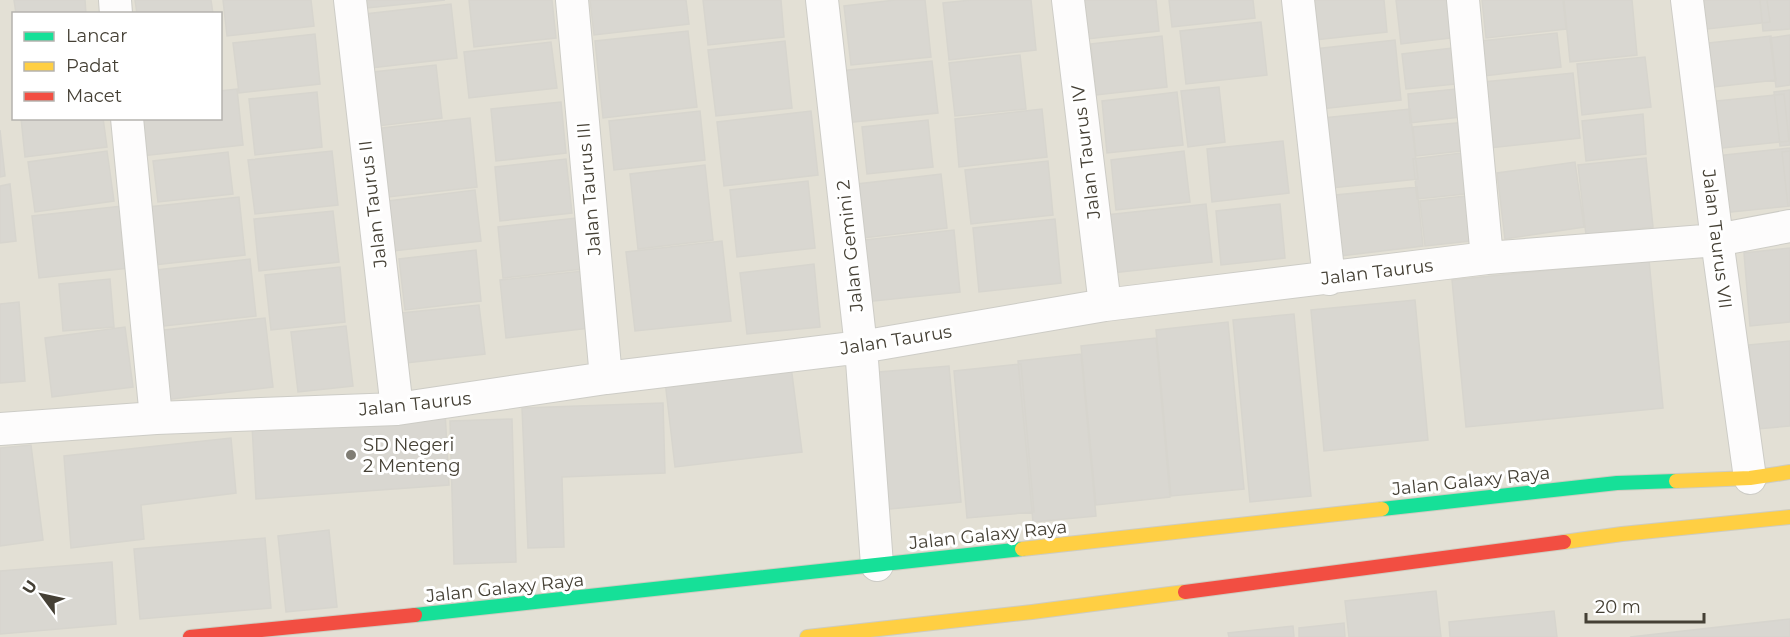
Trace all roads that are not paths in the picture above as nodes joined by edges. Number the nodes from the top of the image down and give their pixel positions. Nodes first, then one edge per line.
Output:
1 (350, 0) edge
2 (572, 0) edge
3 (822, 0) edge
4 (1068, 0) edge
5 (1298, 0) edge
6 (1463, 0) edge
7 (1687, 0) edge
8 (127, 120) edge
9 (1790, 226) edge
10 (1717, 240) junction
11 (1487, 258) junction
12 (1329, 279) junction
13 (1105, 305) junction
14 (861, 347) junction
15 (606, 378) junction
16 (397, 409) junction
17 (156, 418) junction
18 (0, 429) edge
19 (1790, 472) edge
20 (1750, 478) junction
21 (1790, 518) edge
22 (877, 565) junction
23 (904, 631) edge
24 (190, 637) edge
25 (807, 637) edge

1 - 16 street, Jalan Taurus II
2 - 15 street, Jalan Taurus III
3 - 14 street, Jalan Gemini 2
4 - 13 street, Jalan Taurus IV
5 - 12 street
6 - 11 street
7 - 10 street, Jalan Taurus VII
8 - 17 street
9 - 10 street, Jalan Taurus
10 - 11 street, Jalan Taurus
10 - 20 street, Jalan Taurus VII
11 - 12 street, Jalan Taurus
12 - 13 street, Jalan Taurus
13 - 14 street, Jalan Taurus
14 - 15 street, Jalan Taurus
14 - 22 street, Jalan Gemini 2
15 - 16 street, Jalan Taurus
16 - 17 street, Jalan Taurus
17 - 18 street, Jalan Taurus
19 - 20 street, Jalan Galaxy Raya
20 - 22 street, Jalan Galaxy Raya
21 - 23 street
22 - 24 street, Jalan Galaxy Raya
23 - 25 street

